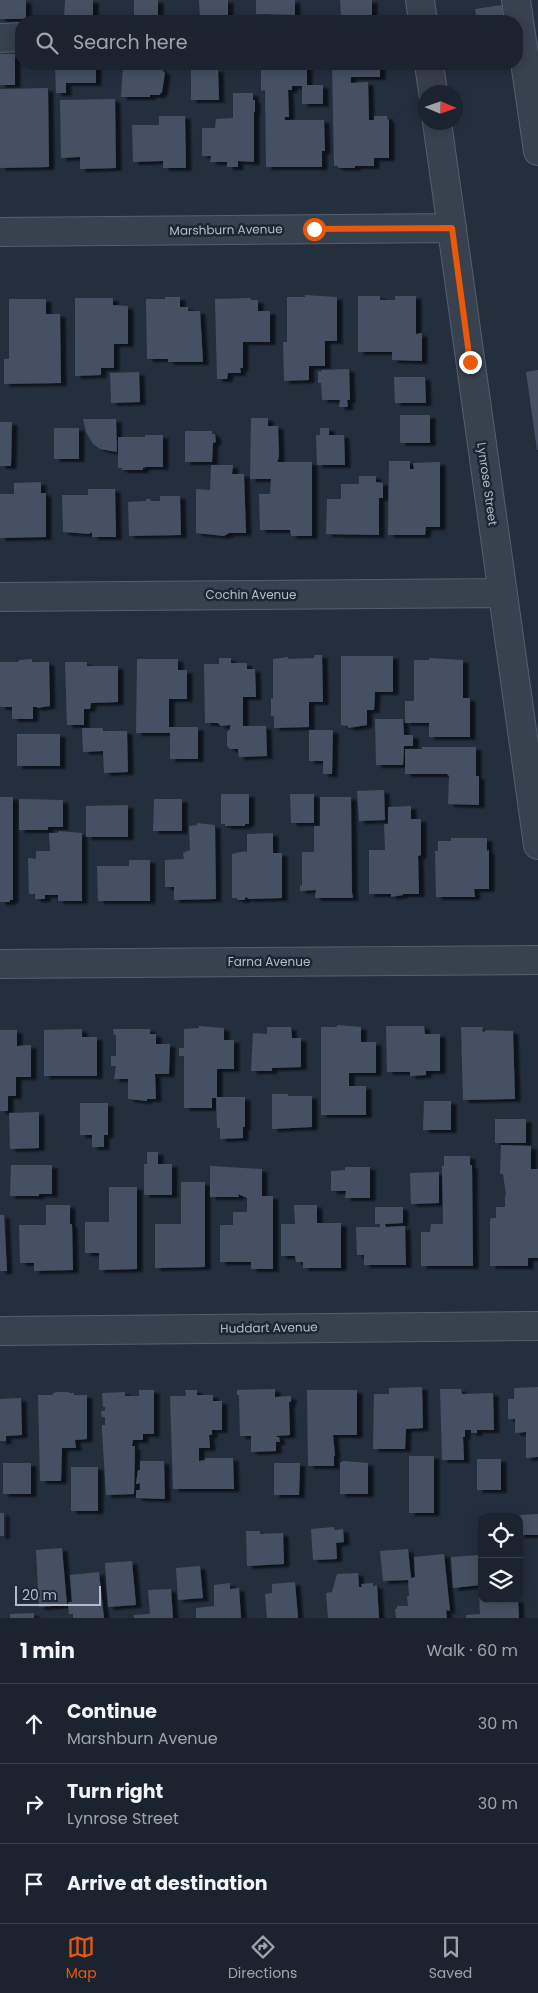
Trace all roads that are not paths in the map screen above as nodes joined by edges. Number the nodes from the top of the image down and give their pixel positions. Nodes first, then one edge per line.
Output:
1 (420, 0) edge
2 (516, 0) edge
3 (422, 15) edge
4 (518, 15) edge
5 (15, 37) edge
6 (0, 38) edge
7 (523, 48) edge
8 (430, 70) edge
9 (432, 85) edge
10 (438, 130) edge
11 (538, 151) edge
12 (452, 228) junction
13 (0, 232) edge
14 (502, 593) junction
15 (0, 597) edge
16 (538, 845) edge
17 (538, 960) edge
18 (0, 964) edge
19 (538, 1326) edge
20 (0, 1331) edge

1 - 3 street
2 - 4 street
5 - 6 street
7 - 11 street
8 - 9 street
10 - 12 street, Lynrose Street
12 - 13 street, Marshburn Avenue
12 - 14 street, Lynrose Street
14 - 15 street, Cochin Avenue
14 - 16 street, Lynrose Street
17 - 18 street, Farna Avenue
19 - 20 street, Huddart Avenue

